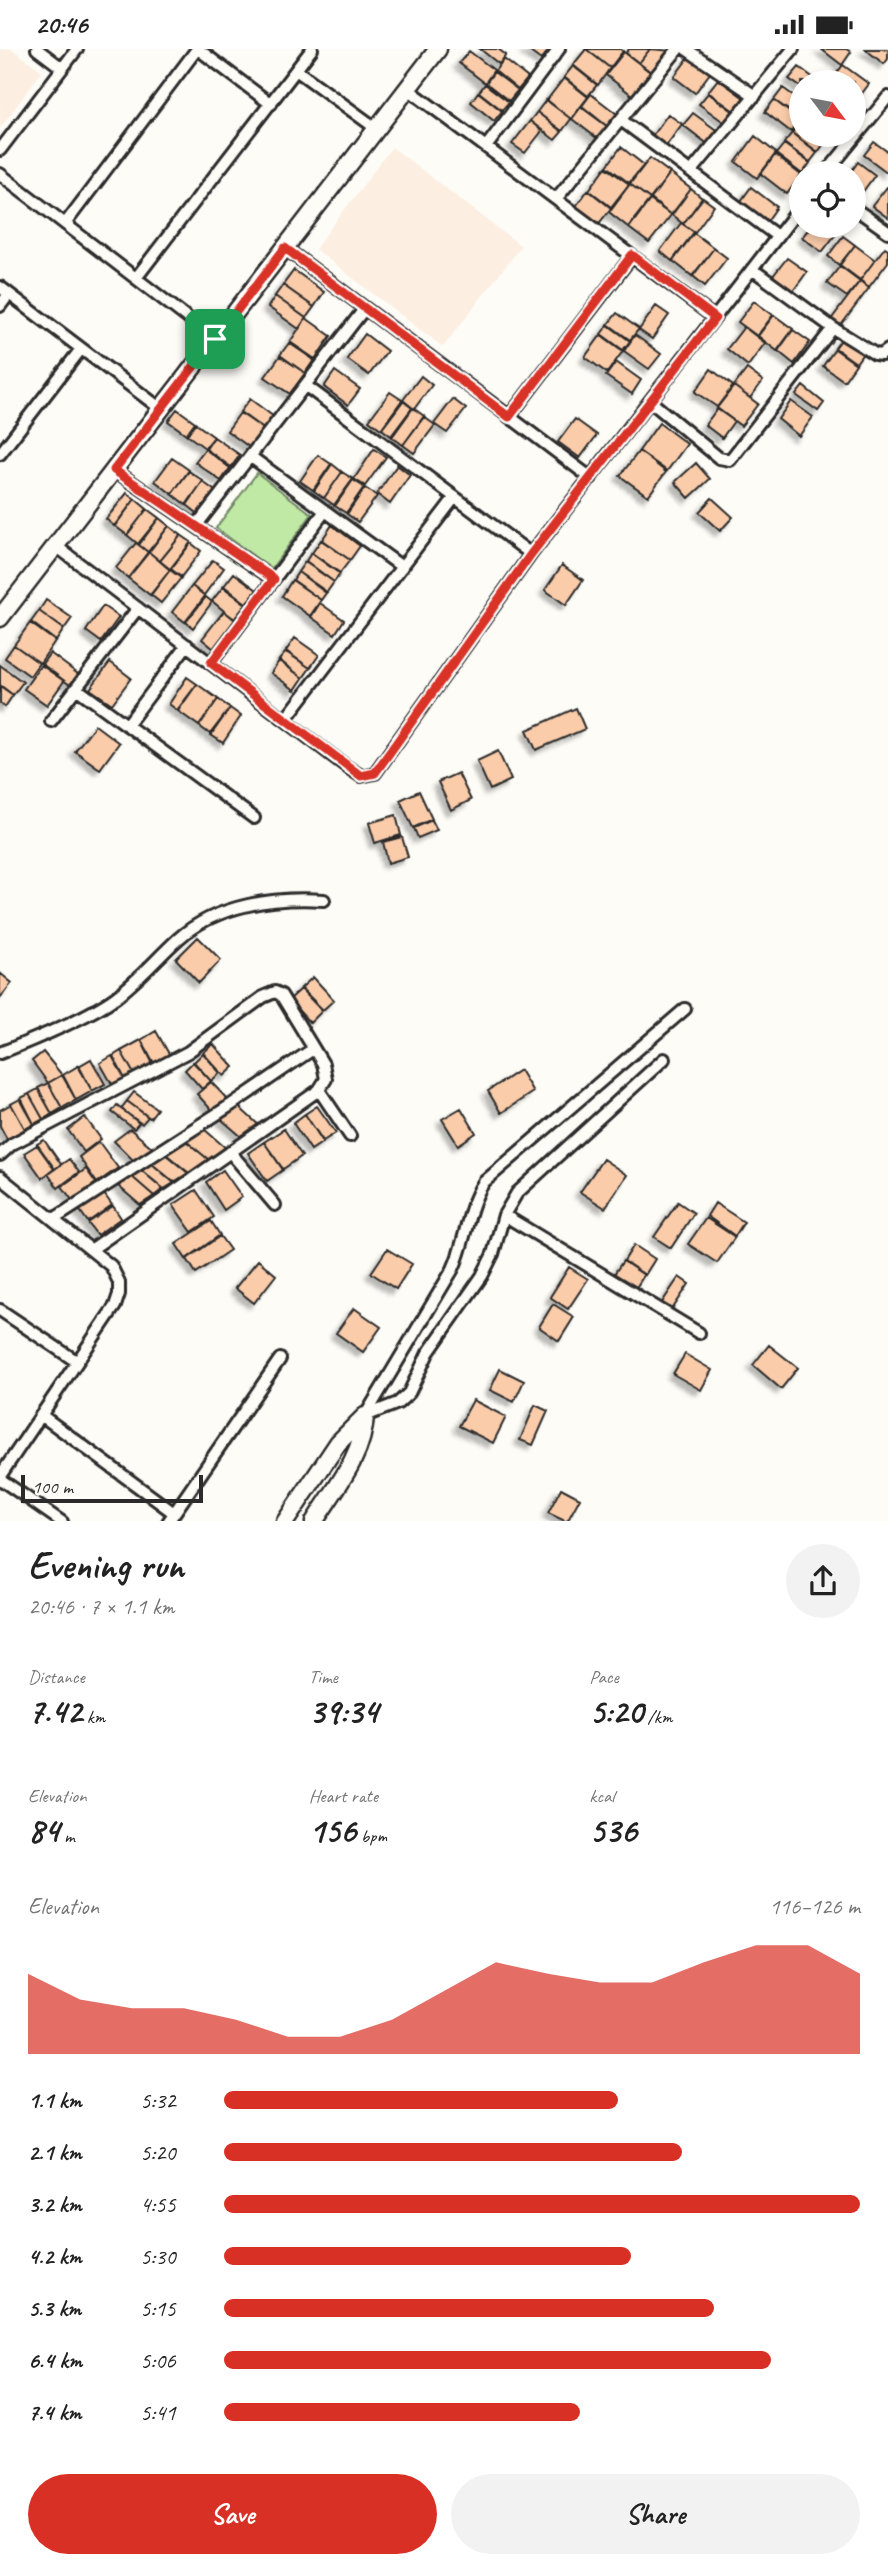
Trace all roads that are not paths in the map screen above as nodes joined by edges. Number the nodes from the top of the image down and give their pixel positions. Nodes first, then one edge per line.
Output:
1 (37, 49) edge
2 (77, 49) edge
3 (197, 49) edge
4 (312, 49) edge
5 (438, 49) edge
6 (559, 49) edge
7 (678, 49) edge
8 (686, 49) edge
9 (793, 49) edge
10 (62, 68) junction
11 (296, 70) junction
12 (408, 89) junction
13 (755, 96) junction
14 (888, 97) edge
15 (271, 104) junction
16 (621, 120) junction
17 (376, 129) junction
18 (486, 147) junction
19 (0, 150) edge
20 (836, 161) edge
21 (691, 172) junction
22 (0, 174) edge
23 (556, 199) junction
24 (866, 216) edge
25 (789, 221) edge
26 (65, 224) junction
27 (888, 232) edge
28 (777, 236) junction
29 (285, 248) junction
30 (632, 255) junction
31 (752, 269) junction
32 (136, 278) junction
33 (5, 291) edge
34 (0, 306) edge
35 (365, 309) junction
36 (715, 318) junction
37 (833, 328) junction
38 (215, 339) junction
39 (81, 349) junction
40 (888, 350) edge
41 (306, 386) junction
42 (650, 401) junction
43 (161, 409) junction
44 (509, 417) junction
45 (0, 454) edge
46 (251, 457) junction
47 (114, 470) junction
48 (591, 478) junction
49 (455, 497) junction
50 (325, 511) junction
51 (196, 526) junction
52 (56, 546) junction
53 (531, 554) junction
54 (402, 567) junction
55 (274, 579) junction
56 (138, 608) junction
57 (0, 618) edge
58 (187, 645) junction
59 (211, 663) junction
60 (76, 688) junction
61 (51, 720) dead end
62 (285, 720) junction
63 (127, 725) junction
64 (254, 818) dead end
65 (324, 900) dead end
66 (685, 1009) dead end
67 (313, 1049) junction
68 (0, 1053) edge
69 (664, 1059) dead end
70 (319, 1090) junction
71 (350, 1136) dead end
72 (230, 1152) junction
73 (0, 1155) edge
74 (0, 1177) edge
75 (275, 1205) dead end
76 (504, 1215) junction
77 (54, 1219) junction
78 (92, 1249) junction
79 (0, 1310) edge
80 (699, 1333) dead end
81 (280, 1359) dead end
82 (76, 1361) junction
83 (41, 1415) junction
84 (365, 1416) junction
85 (338, 1443) junction
86 (355, 1458) junction
87 (0, 1477) edge
88 (171, 1517) edge
89 (62, 1521) edge
90 (285, 1521) edge
91 (314, 1521) edge

1 - 10 street
2 - 10 street
3 - 15 street
3 - 26 street
4 - 11 street
5 - 12 street
6 - 18 street
7 - 16 street
8 - 13 street
9 - 13 street
10 - 19 street
11 - 15 street
11 - 17 street
12 - 17 street
12 - 18 street
13 - 21 street
14 - 20 street
15 - 32 street
16 - 21 street
16 - 23 street
17 - 29 street
18 - 23 street
21 - 28 street
22 - 26 street
23 - 30 street
24 - 27 street
25 - 28 street
26 - 32 street
28 - 31 street
29 - 35 street
29 - 38 street
30 - 36 street
30 - 44 street
31 - 36 street
31 - 37 street
32 - 38 street
33 - 34 street
33 - 39 street
35 - 41 street
35 - 44 street
36 - 42 street
37 - 40 street
37 - 42 street
38 - 43 street
39 - 43 street
39 - 45 street
41 - 46 street
41 - 49 street
42 - 48 street
43 - 47 street
44 - 48 street
46 - 50 street
46 - 51 street
47 - 51 street
47 - 52 street
48 - 53 street
49 - 53 street
49 - 54 street
50 - 54 street
50 - 55 street
51 - 55 street
52 - 56 street
52 - 57 street
53 - 62 street
54 - 62 street
55 - 59 street
56 - 58 street
56 - 60 street
58 - 59 street
58 - 63 street
59 - 62 street
60 - 61 street
60 - 63 street
63 - 64 street
65 - 68 street
66 - 84 street
67 - 70 street
67 - 73 street
67 - 77 street
69 - 76 street
70 - 71 street
70 - 72 street
72 - 75 street
72 - 78 street
74 - 77 street
76 - 80 street
76 - 84 street
77 - 78 street
78 - 82 street
79 - 82 street
81 - 88 street
82 - 83 street
83 - 87 street
83 - 88 street
84 - 85 street
84 - 86 street
85 - 86 street
85 - 90 street
86 - 91 street
87 - 89 street

